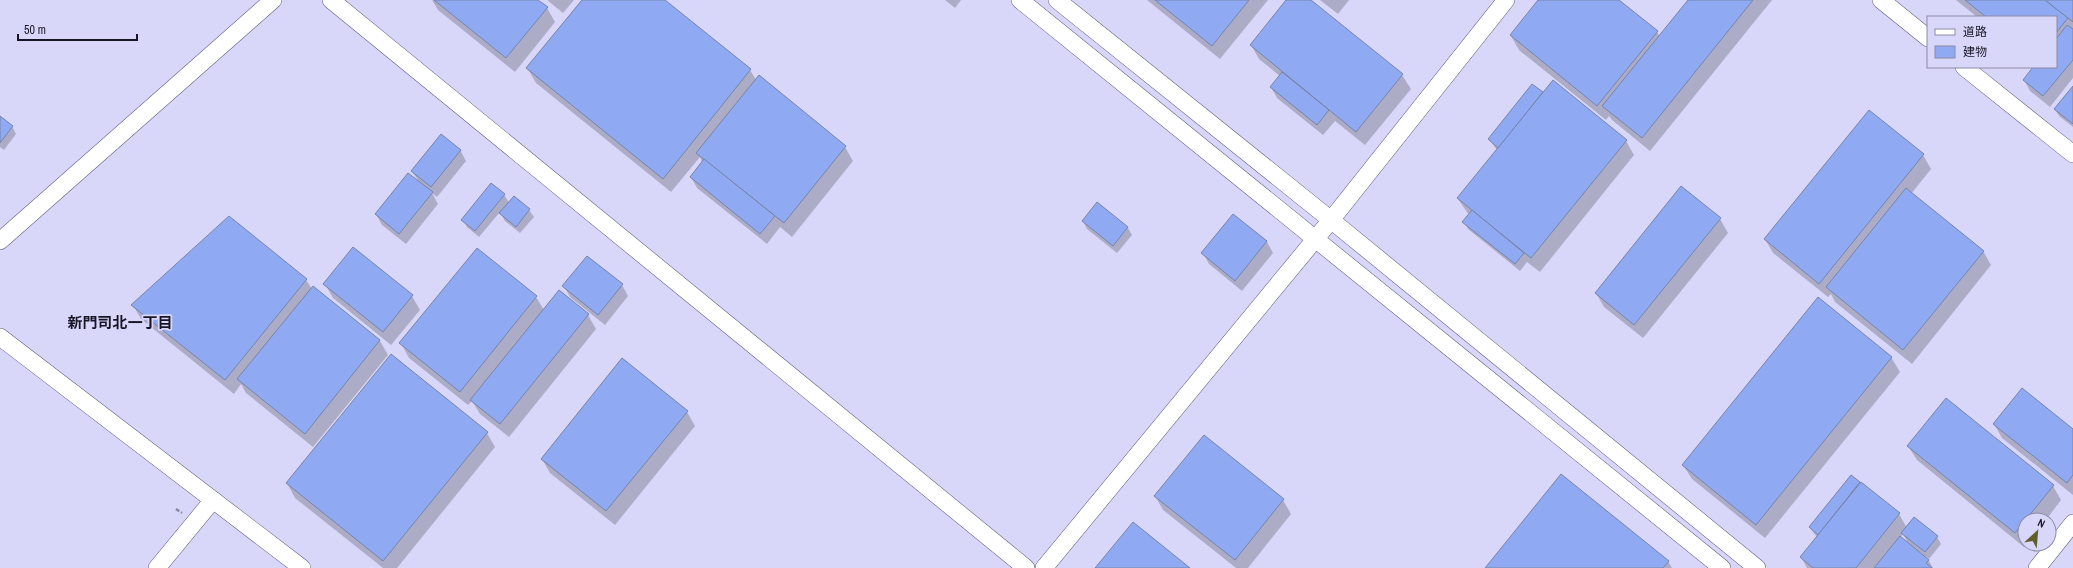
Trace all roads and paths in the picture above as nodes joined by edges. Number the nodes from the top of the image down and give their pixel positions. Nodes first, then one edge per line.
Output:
1 (273, 0) edge
2 (331, 0) edge
3 (1020, 0) edge
4 (1057, 0) edge
5 (1506, 0) edge
6 (1881, 0) edge
7 (1927, 37) edge
8 (1965, 68) edge
9 (2073, 154) edge
10 (1331, 220) junction
11 (1315, 238) junction
12 (0, 241) edge
13 (0, 337) edge
14 (213, 500) junction
15 (2073, 523) edge
16 (157, 568) edge
17 (302, 568) edge
18 (1026, 568) edge
19 (1044, 568) edge
20 (1722, 568) edge
21 (1757, 568) edge
22 (2037, 568) edge

1 - 12 street
2 - 18 street
3 - 11 street
4 - 10 street
5 - 10 street
6 - 7 street
8 - 9 street
10 - 11 street
10 - 21 street
11 - 19 street
11 - 20 street
13 - 14 street
14 - 16 street
14 - 17 street
15 - 22 street

